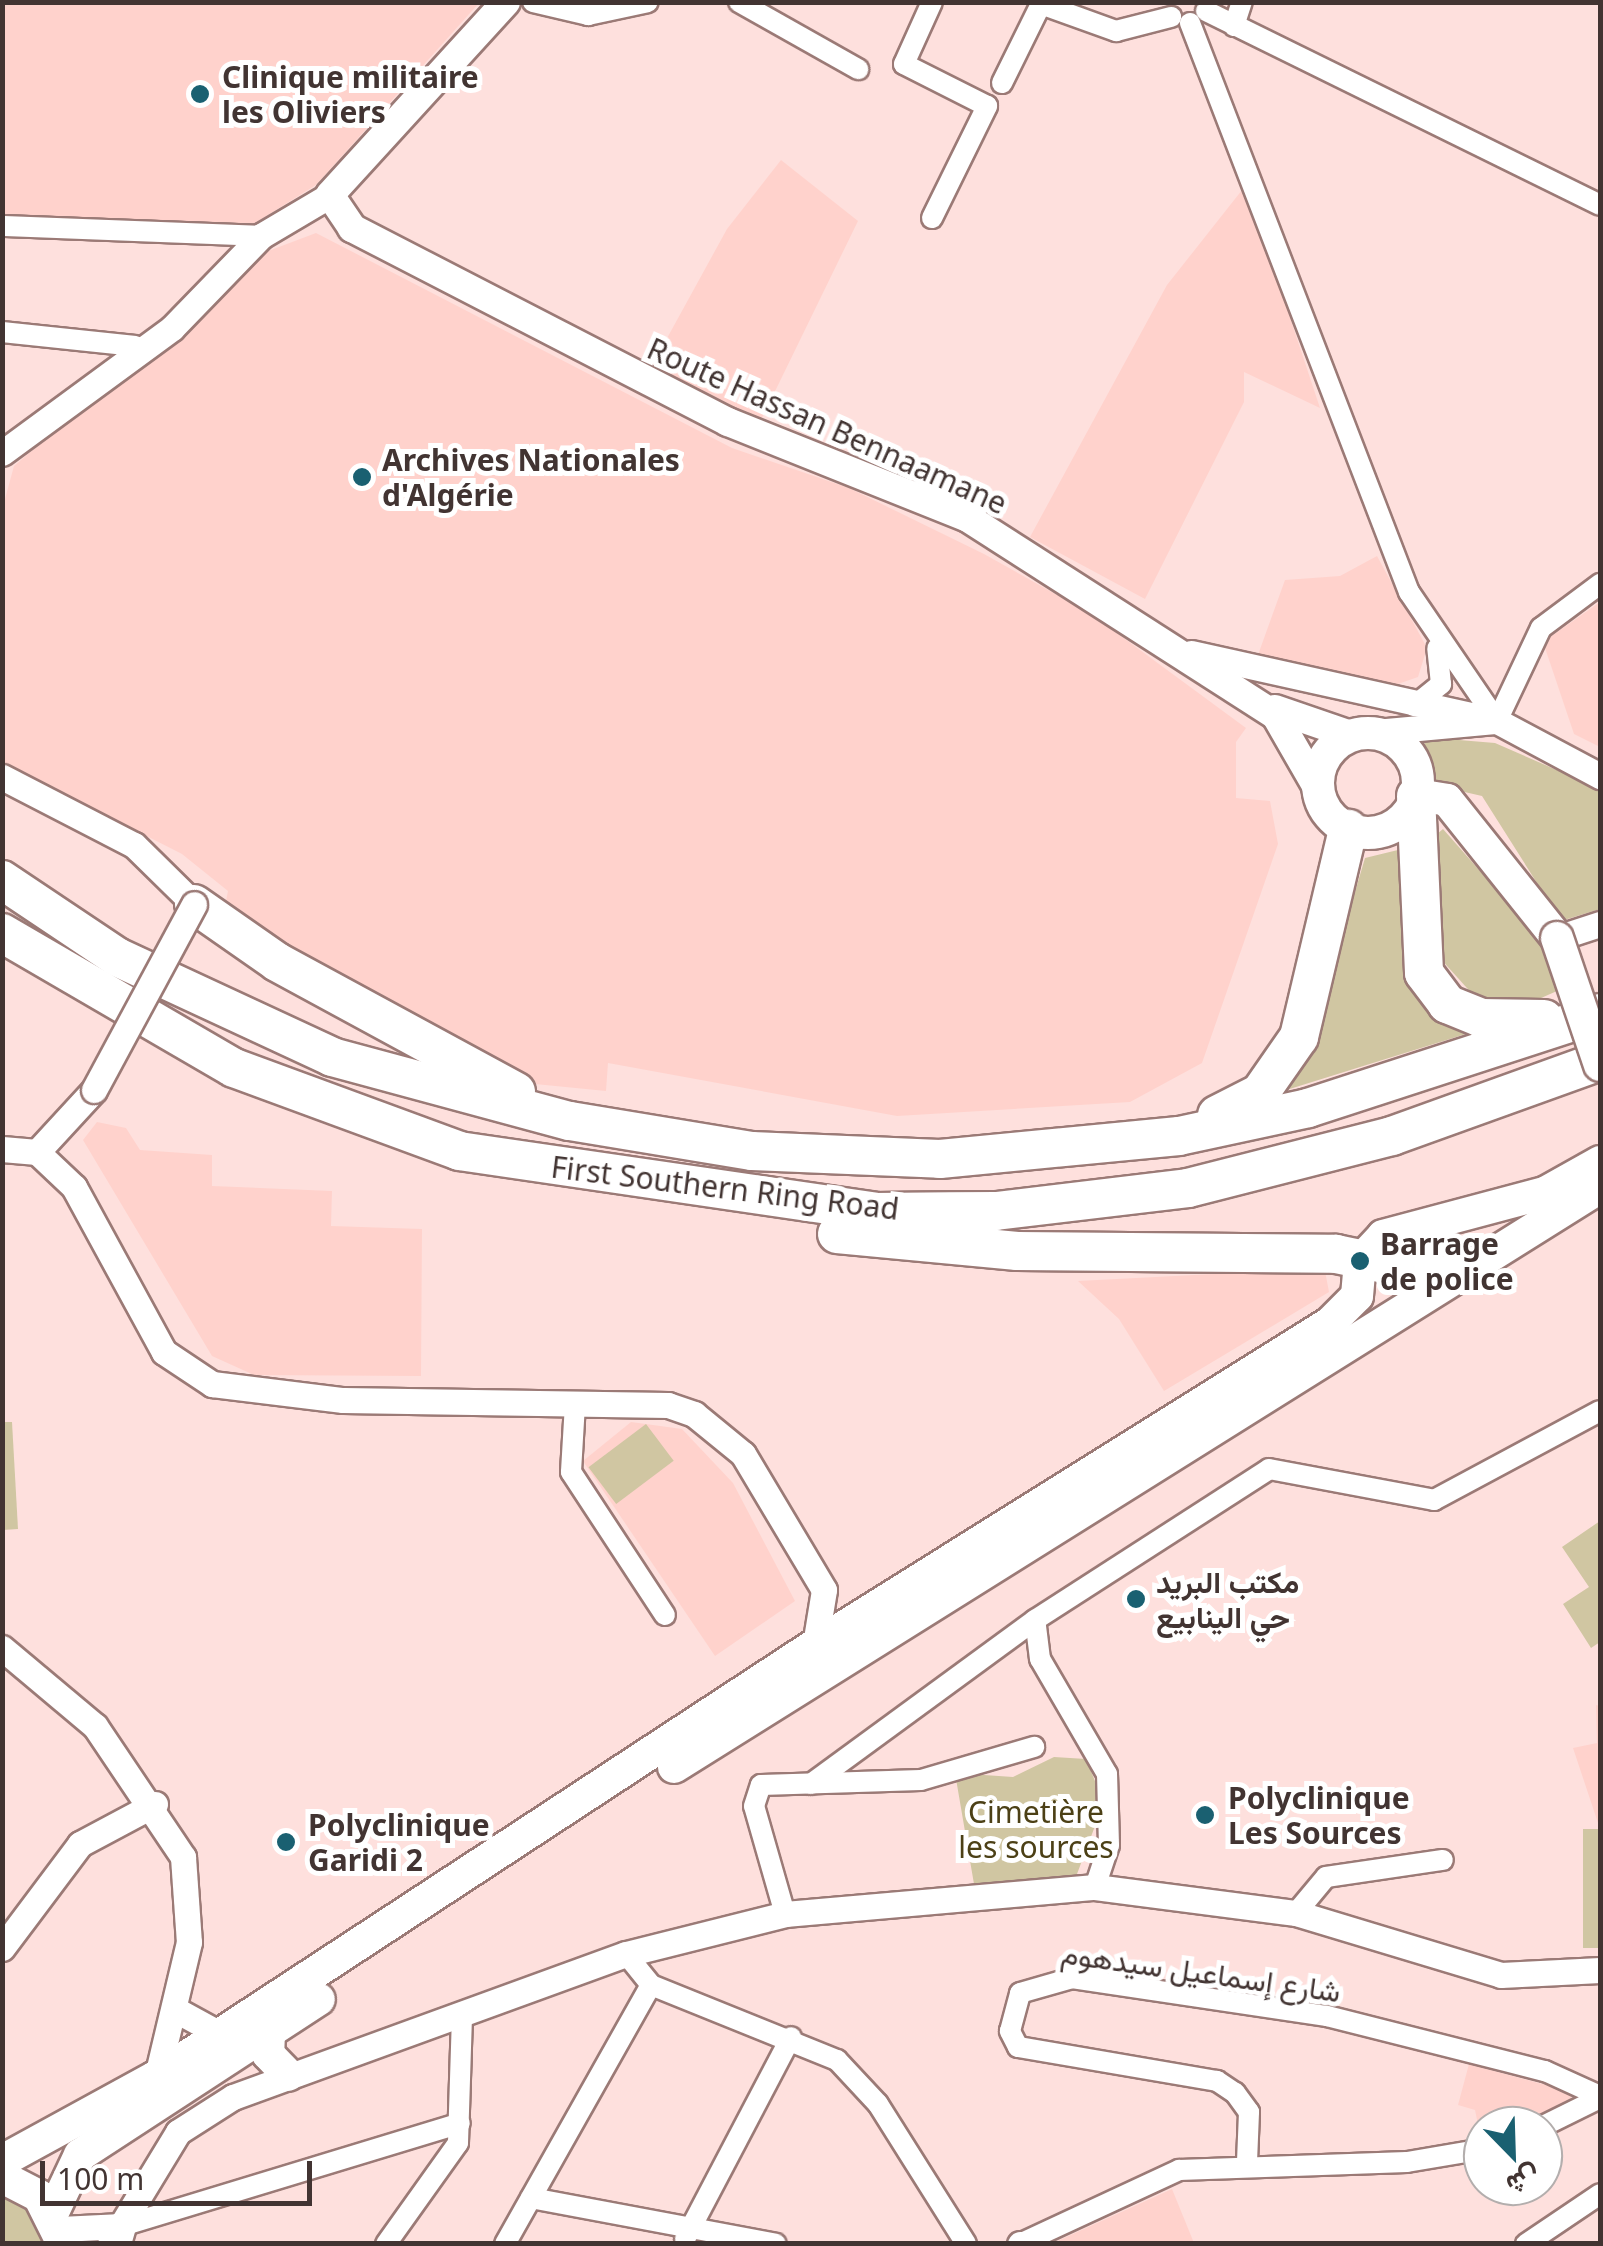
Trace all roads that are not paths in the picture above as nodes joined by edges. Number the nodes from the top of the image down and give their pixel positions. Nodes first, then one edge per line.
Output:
1 (506, 2) edge
2 (532, 2) edge
3 (648, 2) edge
4 (738, 2) edge
5 (932, 2) edge
6 (1242, 2) edge
7 (1188, 11) edge
8 (1234, 26) junction
9 (858, 69) dead end
10 (1002, 82) dead end
11 (330, 195) junction
12 (1600, 205) edge
13 (932, 218) dead end
14 (2, 226) edge
15 (261, 236) junction
16 (2, 332) edge
17 (136, 346) junction
18 (2, 452) edge
19 (1600, 584) edge
20 (1435, 642) junction
21 (1250, 682) junction
22 (1414, 706) junction
23 (1496, 721) junction
24 (1357, 734) junction
25 (1600, 776) edge
26 (2, 777) edge
27 (1318, 788) junction
28 (1416, 796) junction
29 (1348, 829) junction
30 (2, 880) edge
31 (194, 904) junction
32 (1600, 924) edge
33 (2, 932) edge
34 (1557, 938) junction
35 (2, 947) edge
36 (44, 960) junction
37 (1600, 1012) edge
38 (1600, 1063) edge
39 (570, 1121) junction
40 (1178, 1136) junction
41 (2, 1149) edge
42 (458, 1151) junction
43 (36, 1152) junction
44 (1600, 1162) edge
45 (1600, 1187) edge
46 (1360, 1262) junction
47 (1448, 1277) junction
48 (575, 1404) junction
49 (1600, 1411) edge
50 (824, 1590) junction
51 (884, 1601) junction
52 (665, 1615) dead end
53 (1035, 1620) junction
54 (815, 1645) junction
55 (2, 1648) edge
56 (1034, 1747) dead end
57 (811, 1784) junction
58 (155, 1804) junction
59 (1443, 1860) dead end
60 (1096, 1887) junction
61 (785, 1914) junction
62 (1296, 1914) junction
63 (2, 1948) edge
64 (626, 1954) junction
65 (1600, 1970) edge
66 (651, 1985) junction
67 (176, 2010) junction
68 (462, 2020) junction
69 (269, 2032) junction
70 (220, 2034) junction
71 (792, 2037) junction
72 (288, 2074) junction
73 (157, 2076) junction
74 (1600, 2097) edge
75 (1563, 2116) edge
76 (460, 2123) junction
77 (1463, 2152) edge
78 (2, 2161) edge
79 (1247, 2162) junction
80 (2, 2177) edge
81 (1600, 2194) edge
82 (531, 2198) junction
83 (59, 2228) edge
84 (686, 2237) edge
85 (116, 2238) edge
86 (1025, 2243) edge
87 (386, 2244) edge
88 (506, 2244) edge
89 (776, 2244) edge
90 (966, 2244) edge
91 (1526, 2244) edge

1 - 11 main road
2 - 3 street
4 - 9 street
5 - 13 street
6 - 8 street
7 - 8 street
7 - 10 street
7 - 20 street
8 - 12 street
11 - 15 street
11 - 21 main road, Route Hassan Bennaamane
14 - 15 street
15 - 17 street
16 - 17 street
17 - 18 street
19 - 23 street
20 - 22 street
20 - 23 street
21 - 22 street
21 - 24 main road, Route Hassan Bennaamane
21 - 27 main road, Route Hassan Bennaamane
22 - 23 street
23 - 24 street
23 - 25 street
24 - 27 main road
24 - 28 main road
26 - 31 street
27 - 29 main road
28 - 29 main road
28 - 34 main road
28 - 37 highway
29 - 40 highway
30 - 39 highway, First Southern Ring Road
31 - 39 highway
31 - 43 street, bridge
32 - 34 street
33 - 36 highway, First Southern Ring Road
34 - 38 main road, bridge
35 - 36 highway
36 - 42 highway, First Southern Ring Road
37 - 40 highway, First Southern Ring Road
38 - 42 highway, First Southern Ring Road
39 - 40 highway, First Southern Ring Road
41 - 43 street
42 - 46 highway
43 - 48 street
44 - 46 main road
45 - 47 main road
46 - 47 highway
46 - 51 main road
47 - 69 main road
48 - 50 street
48 - 52 street
49 - 53 street
50 - 51 street
50 - 54 street
51 - 54 main road
53 - 57 street
53 - 60 street
54 - 70 main road
55 - 58 street
56 - 57 street
57 - 61 street
58 - 63 street
58 - 67 street
59 - 62 street
60 - 61 street
60 - 62 street
61 - 64 street
62 - 65 street
64 - 66 street
64 - 68 street
66 - 71 street
66 - 82 street
67 - 70 street
67 - 73 street
68 - 72 street
68 - 76 street
69 - 72 main road
69 - 83 main road
70 - 73 main road
71 - 84 street
71 - 90 street
72 - 85 street
73 - 78 main road
74 - 75 street
74 - 79 street, شارع إسماعيل سيدهوم
76 - 85 street
76 - 87 street
77 - 79 street
79 - 86 street
80 - 83 main road
81 - 91 street
82 - 84 street
82 - 88 street
83 - 85 street
84 - 89 street

